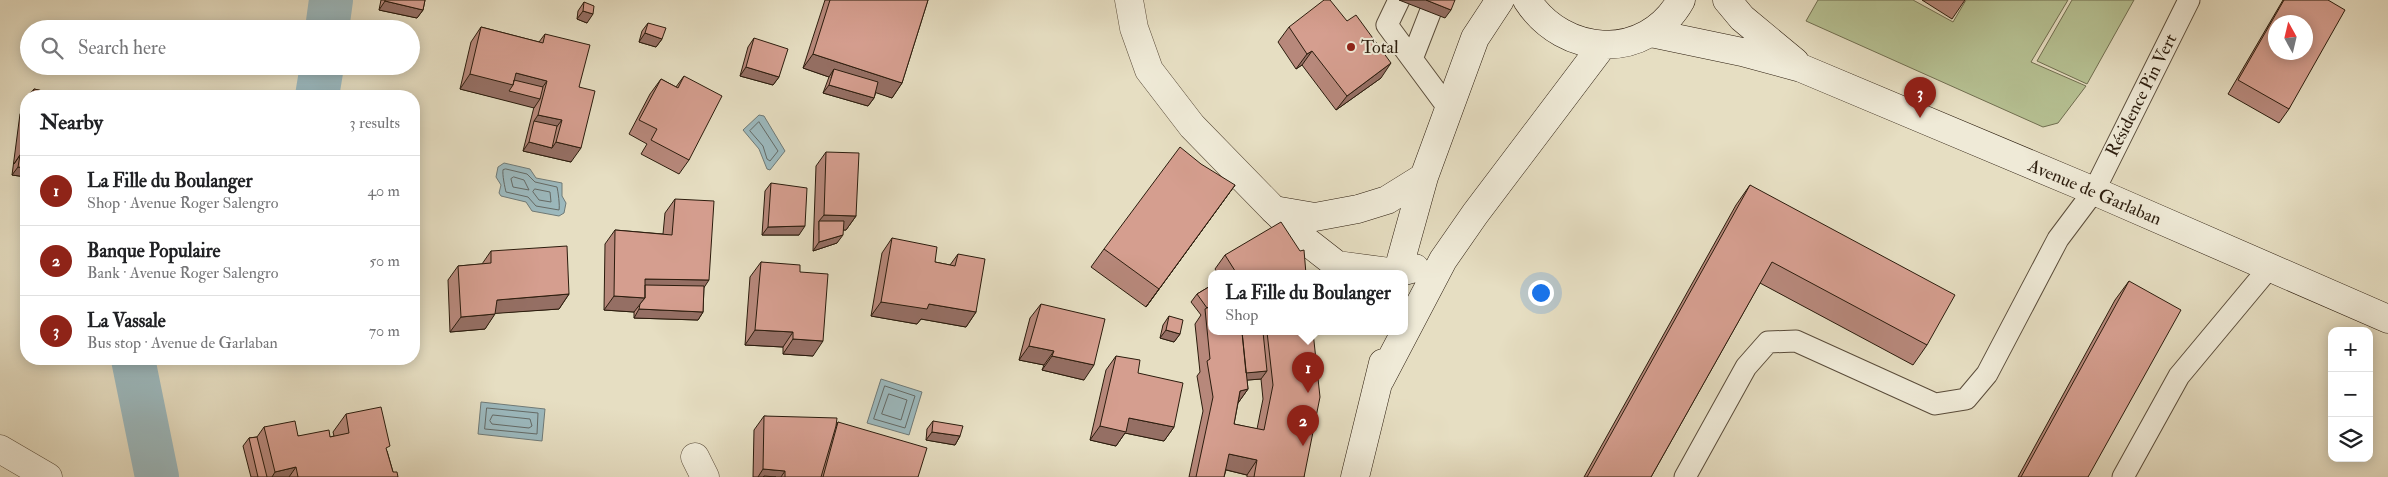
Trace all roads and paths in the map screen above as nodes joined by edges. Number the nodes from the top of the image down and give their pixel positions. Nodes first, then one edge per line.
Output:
1 (1129, 0) edge
2 (1399, 0) edge
3 (1435, 0) edge
4 (1500, 0) edge
5 (1527, 0) edge
6 (1681, 0) edge
7 (1727, 0) edge
8 (2189, 0) edge
9 (1650, 33) junction
10 (1602, 46) junction
11 (1412, 59) junction
12 (1801, 68) junction
13 (1449, 109) junction
14 (1424, 177) junction
15 (2094, 191) junction
16 (1274, 210) junction
17 (1443, 260) junction
18 (2269, 268) junction
19 (1367, 270) edge
20 (1398, 270) edge
21 (1408, 271) edge
22 (2388, 319) edge
23 (1408, 327) edge
24 (1388, 335) edge
25 (1404, 335) edge
26 (1380, 380) junction
27 (0, 450) edge
28 (48, 477) edge
29 (1355, 477) edge
30 (1685, 477) edge
31 (2123, 477) edge

1 - 16 main road
2 - 11 lane
3 - 11 lane
4 - 13 main road
5 - 10 main road
6 - 9 main road
7 - 12 main road, Avenue de Garlaban
8 - 15 lane, Résidence Pin Vert
9 - 10 main road
9 - 12 main road, Avenue de Garlaban
10 - 17 main road
11 - 13 lane
12 - 15 main road, Avenue de Garlaban
13 - 14 main road
14 - 16 main road
14 - 20 main road
15 - 18 main road, Avenue de Garlaban
15 - 30 lane, Résidence Pin Vert
16 - 19 main road
17 - 21 main road
17 - 23 main road
18 - 22 main road, Avenue de Garlaban
18 - 31 lane
24 - 26 main road
25 - 26 main road
26 - 29 main road
27 - 28 main road

